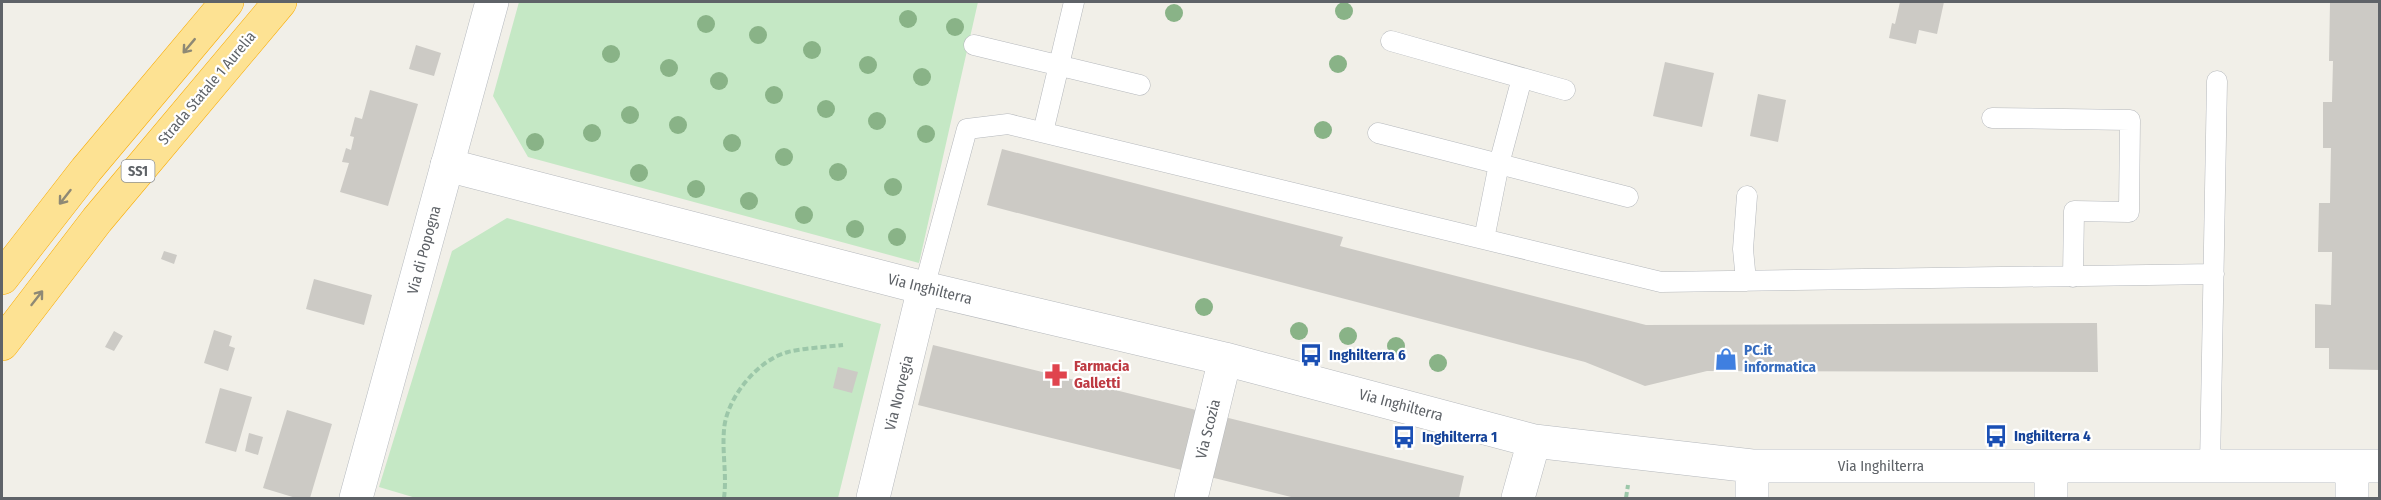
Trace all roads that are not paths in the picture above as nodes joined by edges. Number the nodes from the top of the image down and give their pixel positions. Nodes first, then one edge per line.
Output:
1 (227, 2) edge
2 (280, 2) edge
3 (492, 2) edge
4 (1074, 2) edge
5 (1390, 41) dead end
6 (974, 45) dead end
7 (1058, 67) junction
8 (1522, 78) junction
9 (2217, 81) dead end
10 (1140, 85) dead end
11 (1565, 90) dead end
12 (1992, 118) dead end
13 (1043, 132) junction
14 (1378, 133) dead end
15 (1499, 164) junction
16 (447, 165) junction
17 (1747, 196) dead end
18 (1628, 197) dead end
19 (1484, 239) junction
20 (2214, 274) junction
21 (2073, 277) junction
22 (2, 278) edge
23 (1746, 281) junction
24 (924, 288) junction
25 (2, 344) edge
26 (1225, 359) junction
27 (1534, 441) junction
28 (1752, 465) junction
29 (2051, 466) junction
30 (2210, 466) junction
31 (2366, 466) edge
32 (356, 498) edge
33 (873, 498) edge
34 (1191, 498) edge
35 (1518, 498) edge
36 (1752, 498) edge
37 (2051, 498) edge
38 (2352, 498) edge

1 -> 22 highway, SS1
25 -> 2 highway, Strada Statale 1 Aurelia / SS1
3 - 16 street, Via di Popogna
4 - 7 lane
5 - 8 lane
6 - 7 lane
7 - 10 lane
7 - 13 lane
8 - 11 lane
8 - 15 lane
9 - 20 lane
12 - 21 lane
13 - 19 lane
13 - 24 lane
14 - 15 lane
15 - 18 lane
15 - 19 lane
16 - 24 street, Via Inghilterra
16 - 32 street, Via di Popogna
17 - 23 lane
19 - 23 lane
20 - 21 lane
20 - 30 lane
21 - 23 lane
24 - 26 street, Via Inghilterra
24 - 33 street, Via Norvegia
26 - 27 street, Via Inghilterra
26 - 34 street, Via Scozia
27 - 28 street, Via Inghilterra
27 - 35 street
28 - 29 street, Via Inghilterra
28 - 36 street
29 - 30 street, Via Inghilterra
29 - 37 street
30 - 31 street, Via Inghilterra
31 - 38 street

